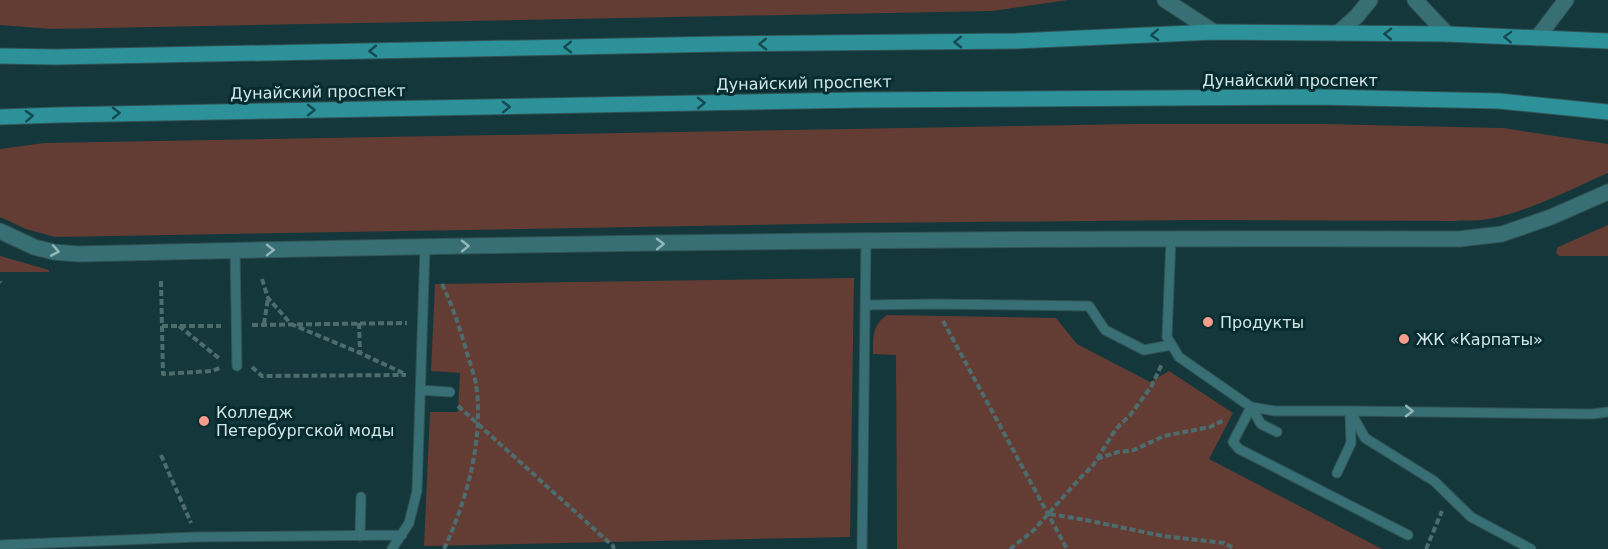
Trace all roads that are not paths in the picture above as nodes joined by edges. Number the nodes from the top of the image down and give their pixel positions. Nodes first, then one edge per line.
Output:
1 (1165, 0) edge
2 (1370, 0) edge
3 (1415, 0) edge
4 (1566, 0) edge
5 (1214, 32) junction
6 (1338, 33) junction
7 (1447, 34) junction
8 (1537, 38) junction
9 (1608, 40) edge
10 (0, 56) edge
11 (1608, 112) edge
12 (0, 117) edge
13 (1608, 192) edge
14 (0, 231) edge
15 (1171, 238) junction
16 (866, 241) junction
17 (425, 247) junction
18 (235, 250) junction
19 (865, 305) junction
20 (1171, 345) junction
21 (233, 365) road end
22 (420, 390) junction
23 (450, 392) road end
24 (1251, 407) junction
25 (1350, 411) junction
26 (1608, 412) edge
27 (1277, 432) dead end
28 (1337, 473) dead end
29 (361, 497) dead end
30 (402, 535) junction
31 (1408, 535) dead end
32 (360, 536) junction
33 (1511, 539) junction
34 (0, 544) edge
35 (392, 549) edge
36 (862, 549) edge
37 (1506, 549) edge
38 (1531, 549) edge

1 - 5 street
2 - 6 street
3 - 7 street
4 - 8 street
5 - 6 main road
5 -> 10 main road
7 -> 6 main road
8 -> 7 main road
8 - 9 main road
12 -> 11 main road, Дунайский проспект
13 - 15 street
14 -> 18 street
15 - 16 street
15 - 20 lane
17 -> 16 street
16 - 19 lane
18 -> 17 street
17 - 22 lane
18 - 21 lane
19 - 20 lane
19 - 36 lane
20 - 24 lane
22 - 23 lane
22 - 30 lane
24 - 25 lane
24 - 27 lane
24 - 31 lane
25 -> 26 lane
25 - 28 lane
25 - 33 lane
29 - 32 lane
30 - 32 lane
30 - 35 lane
32 - 34 lane
33 - 37 lane
33 - 38 lane

